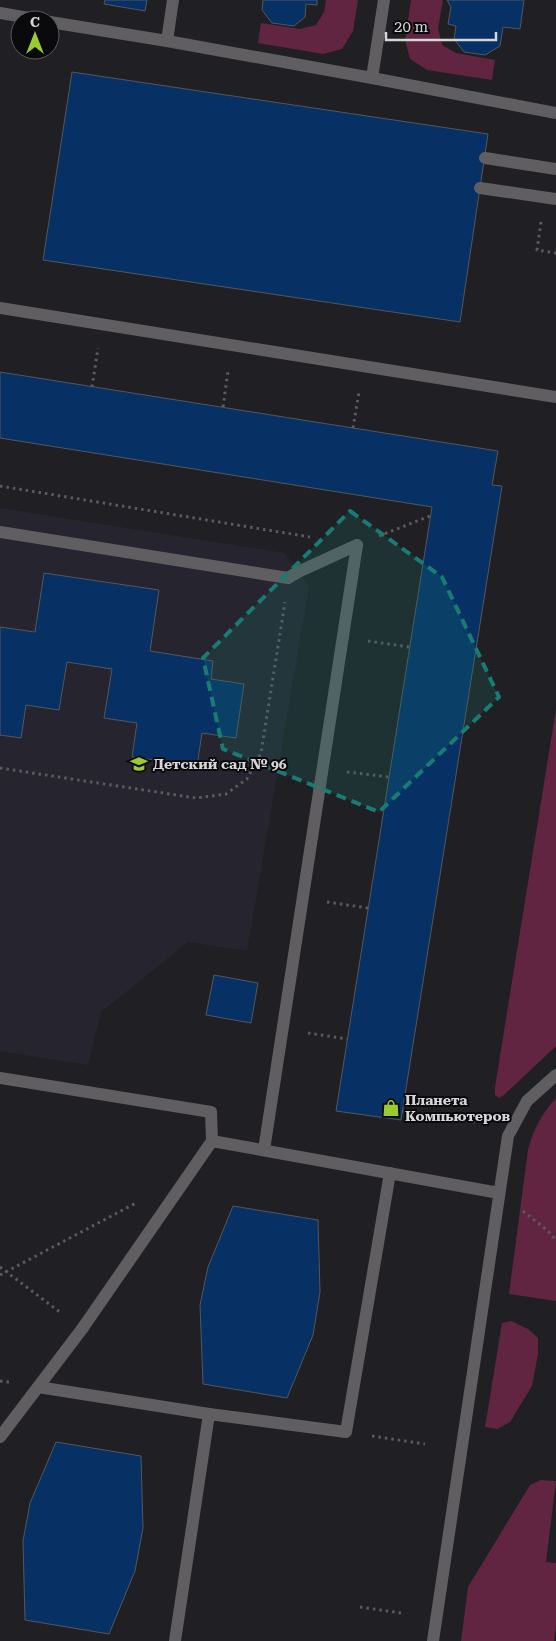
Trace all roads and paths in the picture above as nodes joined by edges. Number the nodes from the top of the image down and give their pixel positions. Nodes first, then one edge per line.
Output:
1 (173, 0) edge
2 (384, 0) edge
3 (60, 24) edge
4 (167, 41) junction
5 (372, 78) junction
6 (556, 113) edge
7 (485, 158) dead end
8 (556, 169) edge
9 (480, 188) dead end
10 (550, 198) edge
11 (556, 253) edge
12 (0, 308) edge
13 (102, 325) junction
14 (232, 346) junction
15 (363, 366) junction
16 (92, 387) dead end
17 (556, 397) edge
18 (223, 407) dead end
19 (353, 428) dead end
20 (0, 486) edge
21 (430, 516) dead end
22 (0, 532) edge
23 (357, 544) junction
24 (288, 578) junction
25 (343, 637) junction
26 (409, 647) dead end
27 (0, 768) edge
28 (323, 768) junction
29 (388, 777) dead end
30 (303, 899) junction
31 (368, 908) dead end
32 (283, 1028) junction
33 (347, 1039) dead end
34 (556, 1075) edge
35 (0, 1078) edge
36 (402, 1111) dead end
37 (475, 1122) dead end
38 (212, 1141) junction
39 (264, 1150) junction
40 (390, 1173) junction
41 (500, 1193) junction
42 (144, 1199) dead end
43 (556, 1241) edge
44 (0, 1267) edge
45 (6, 1272) junction
46 (0, 1275) edge
47 (82, 1329) junction
48 (38, 1388) junction
49 (209, 1414) junction
50 (346, 1432) junction
51 (0, 1437) edge
52 (425, 1444) dead end
53 (360, 1607) dead end
54 (400, 1613) dead end
55 (175, 1641) edge
56 (433, 1641) edge

1 - 4 street
2 - 5 street
3 - 4 street
4 - 5 street
5 - 6 street
7 - 8 street
9 - 10 street
10 - 11 path
12 - 13 street
13 - 14 street
13 - 16 path
14 - 15 street
14 - 18 path
15 - 17 street
15 - 19 path
20 - 23 path
21 - 23 path
22 - 24 street
23 - 24 street
23 - 25 street
24 - 27 path
25 - 26 path
25 - 28 street
28 - 29 path
28 - 30 street
30 - 31 path
30 - 32 street
32 - 33 path
32 - 39 street
34 - 41 street
35 - 38 street
36 - 37 path
38 - 39 street
38 - 47 street
39 - 40 street
40 - 41 street
40 - 50 street
41 - 43 path
41 - 56 street
42 - 45 path
44 - 45 path
45 - 46 path
45 - 47 path
47 - 48 street
48 - 49 street
48 - 51 street
49 - 50 street
49 - 55 street
50 - 52 path
53 - 54 path

